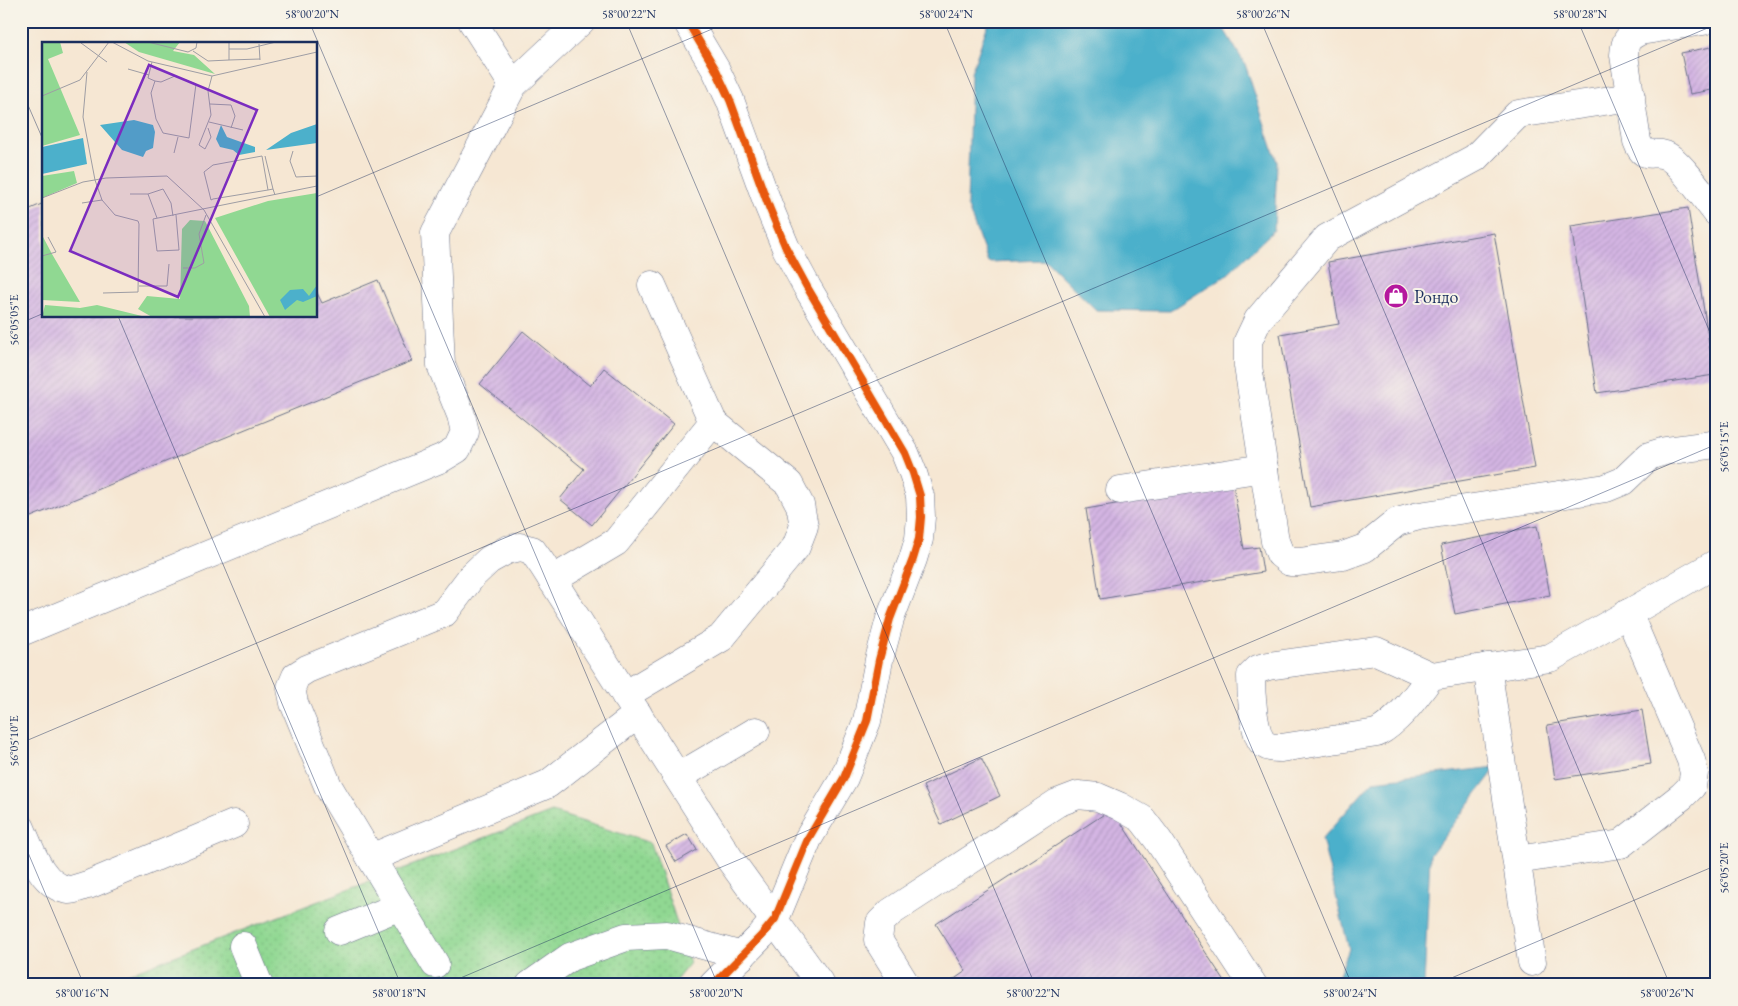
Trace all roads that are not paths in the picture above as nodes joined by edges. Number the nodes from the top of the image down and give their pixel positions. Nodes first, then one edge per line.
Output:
1 (472, 21) edge
2 (580, 21) edge
3 (687, 21) edge
4 (1703, 21) edge
5 (1655, 25) edge
6 (513, 85) junction
7 (1631, 97) junction
8 (1717, 213) edge
9 (652, 285) dead end
10 (713, 422) junction
11 (1717, 444) edge
12 (1264, 468) junction
13 (1120, 490) dead end
14 (1717, 563) edge
15 (552, 580) junction
16 (1628, 613) junction
17 (21, 632) edge
18 (1487, 667) junction
19 (1431, 676) junction
20 (632, 704) junction
21 (756, 732) dead end
22 (678, 777) junction
23 (234, 824) dead end
24 (21, 828) edge
25 (371, 858) junction
26 (1517, 860) junction
27 (400, 906) junction
28 (775, 919) junction
29 (339, 931) dead end
30 (243, 946) dead end
31 (742, 956) junction
32 (1532, 962) dead end
33 (435, 964) dead end
34 (259, 985) edge
35 (530, 985) edge
36 (713, 985) edge
37 (821, 985) edge
38 (906, 985) edge
39 (1253, 985) edge

1 - 6 street
2 - 6 street
3 - 28 street
4 - 5 street
5 - 7 street
6 - 17 street
7 - 8 street
7 - 12 street
9 - 10 street
10 - 15 street
10 - 20 street
11 - 12 street
12 - 13 street
14 - 16 street
15 - 20 street
15 - 25 street
16 - 18 street
16 - 26 street
18 - 19 street
18 - 26 street
19 - 19 street
20 - 22 street
20 - 25 street
21 - 22 street
22 - 28 street
23 - 24 street
25 - 27 street
26 - 32 street
27 - 29 street
27 - 33 street
28 - 31 street
28 - 37 street
30 - 34 street
31 - 35 street
31 - 36 street
38 - 39 street

